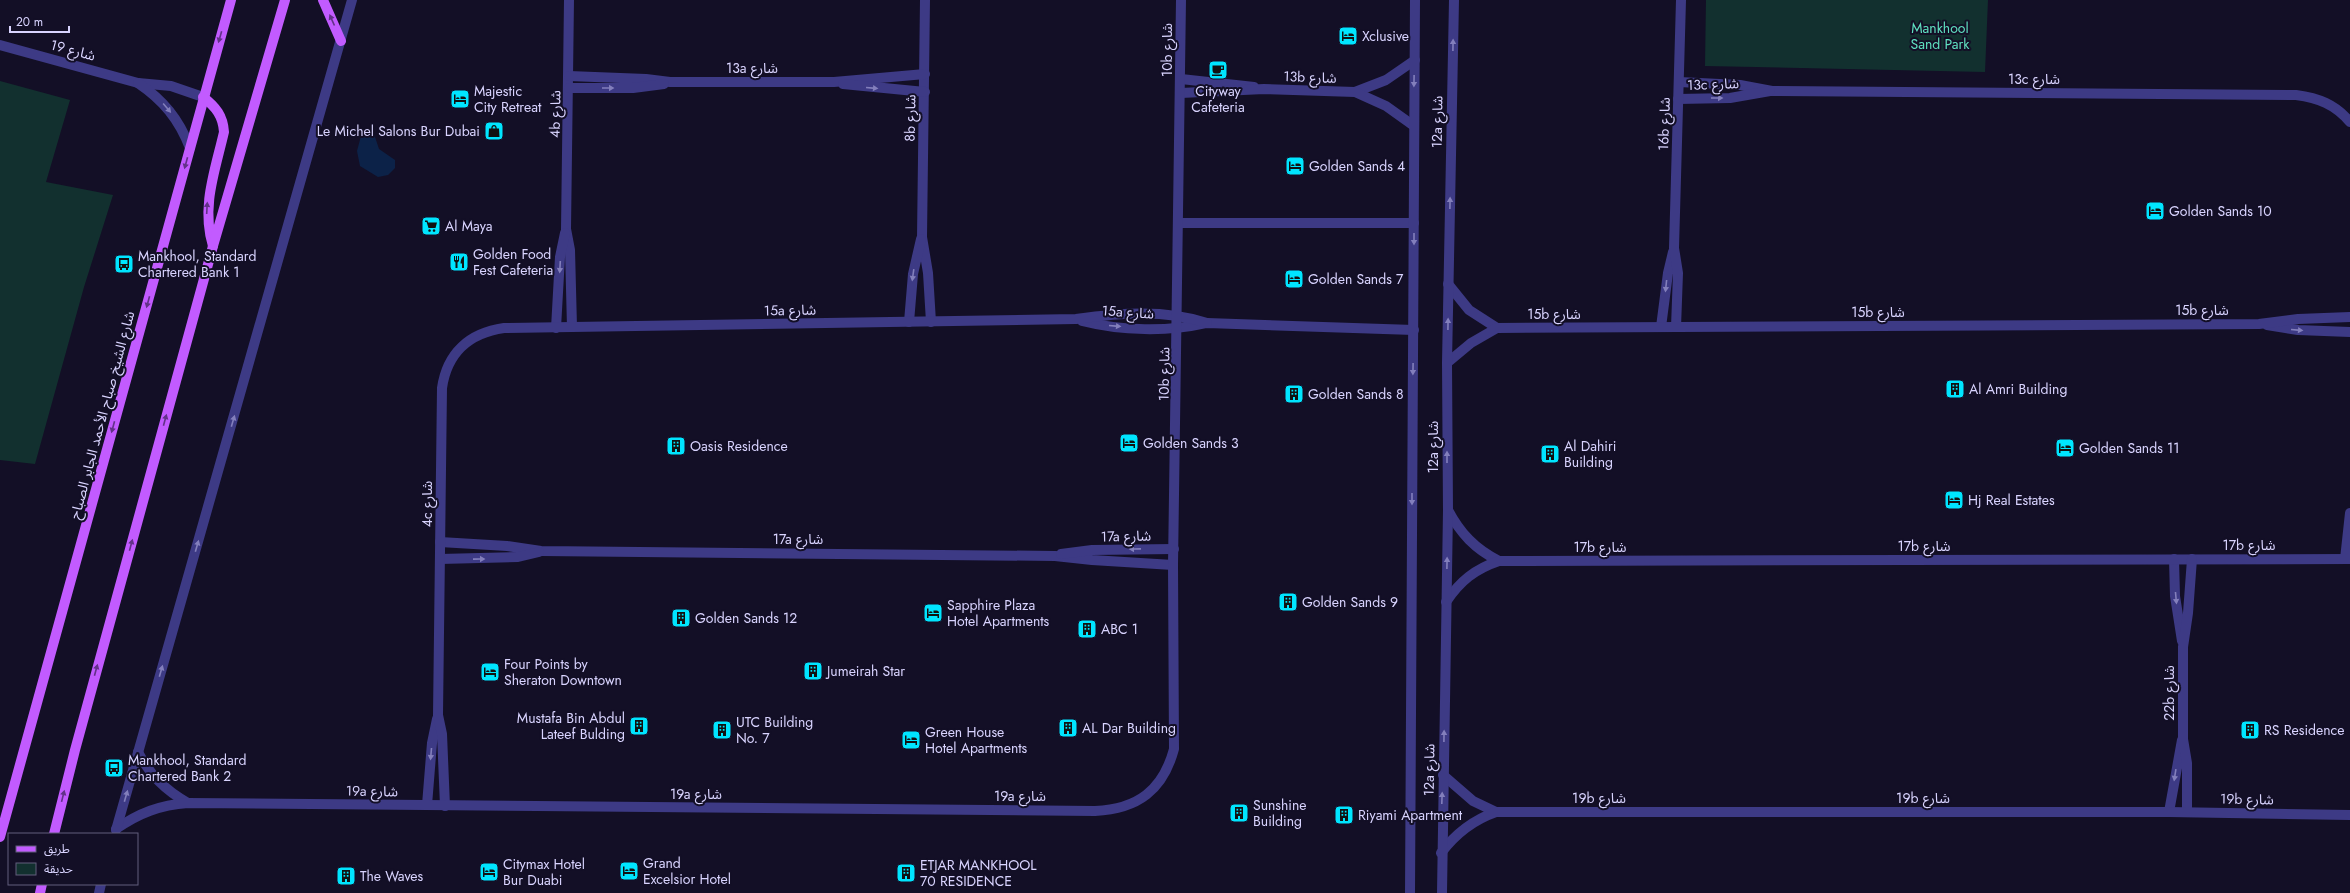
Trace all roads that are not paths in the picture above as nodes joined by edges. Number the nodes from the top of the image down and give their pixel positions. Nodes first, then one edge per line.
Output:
1 (231, 0) edge
2 (285, 0) edge
3 (323, 0) edge
4 (352, 0) edge
5 (569, 0) edge
6 (925, 0) edge
7 (1181, 0) edge
8 (1415, 0) edge
9 (1454, 0) edge
10 (1681, 0) edge
11 (341, 41) junction
12 (0, 45) edge
13 (1415, 60) junction
14 (925, 74) junction
15 (569, 76) junction
16 (1181, 79) junction
17 (670, 82) junction
18 (834, 82) junction
19 (1679, 82) junction
20 (138, 83) junction
21 (569, 88) junction
22 (1264, 89) junction
23 (1772, 91) junction
24 (925, 92) junction
25 (1355, 92) junction
26 (1181, 93) junction
27 (203, 97) junction
28 (1678, 99) junction
29 (2350, 122) edge
30 (1414, 126) junction
31 (190, 148) junction
32 (1179, 223) junction
33 (1414, 223) junction
34 (566, 229) junction
35 (922, 237) junction
36 (213, 246) junction
37 (1674, 248) junction
38 (1448, 284) junction
39 (1178, 315) junction
40 (2350, 317) edge
41 (1076, 319) junction
42 (909, 322) junction
43 (931, 322) junction
44 (1207, 323) junction
45 (2259, 324) junction
46 (572, 327) junction
47 (1661, 327) junction
48 (1676, 327) junction
49 (504, 328) joint
50 (556, 328) junction
51 (1178, 328) junction
52 (1497, 328) junction
53 (1414, 330) junction
54 (2350, 332) edge
55 (1447, 363) junction
56 (1448, 510) junction
57 (2350, 513) edge
58 (440, 542) junction
59 (1174, 549) junction
60 (541, 551) junction
61 (1055, 556) junction
62 (440, 559) junction
63 (2174, 559) junction
64 (2192, 559) junction
65 (2348, 559) edge
66 (1499, 561) junction
67 (1174, 564) junction
68 (1446, 602) junction
69 (2183, 647) junction
70 (438, 715) junction
71 (2183, 739) junction
72 (1174, 749) joint
73 (138, 752) junction
74 (1443, 775) junction
75 (188, 803) junction
76 (427, 805) junction
77 (445, 806) junction
78 (1496, 812) junction
79 (2169, 812) junction
80 (2187, 812) junction
81 (2350, 815) edge
82 (116, 832) edge
83 (54, 833) edge
84 (0, 837) edge
85 (1441, 853) junction
86 (1410, 893) edge
87 (1442, 893) edge

1 -> 27 main road, شارع الشيخ صباح الأحمد الجابر الصباح
2 - 36 main road
11 -> 3 main road
4 - 11 street
5 - 15 street, 4b شارع
6 - 14 street, 8b شارع
7 - 16 street, 10b شارع
8 - 13 street, 12a شارع
38 -> 9 street, 12a شارع
10 - 19 street, 16b شارع
73 -> 11 street
12 - 20 street, شارع 19
13 - 25 street, 13b شارع
13 -> 30 street, 12a شارع
14 - 18 street, 13a شارع
14 - 24 street, 8b شارع
15 - 17 street, 13a شارع
15 - 21 street, 4b شارع
16 - 22 street, 13b شارع
16 - 26 street, 10b شارع
17 - 18 street, 13a شارع
21 -> 17 street, 13a شارع
18 -> 24 street, 13a شارع
19 - 23 street, 13c شارع
19 - 28 street, 16b شارع
20 - 27 street, شارع 19
20 -> 31 street, شارع 19
21 - 34 street, 4b شارع
22 - 25 street, 13b شارع
22 - 26 street, 13b شارع
28 -> 23 street, 13c شارع
23 - 29 street, 13c شارع
24 - 35 street, 8b شارع
25 - 30 street, 13b شارع
26 - 32 street, 10b شارع
27 - 31 main road, شارع الشيخ صباح الأحمد الجابر الصباح
36 -> 27 main road
28 - 37 street, 16b شارع
30 - 33 street, 12a شارع
31 -> 84 main road, شارع الشيخ صباح الأحمد الجابر الصباح
32 - 33 street
32 - 39 street, 10b شارع
33 -> 53 street, 12a شارع
34 - 46 street, 4b شارع
34 -> 50 street, 4b شارع
35 -> 42 street, 8b شارع
35 - 43 street, 8b شارع
83 -> 36 main road
37 -> 47 street, 16b شارع
37 - 48 street, 16b شارع
38 - 52 street
55 -> 38 street, 12a شارع
39 - 41 street, 15a شارع
39 - 44 street, 15a شارع
39 - 51 street, 10b شارع
40 - 45 street, 15b شارع
41 - 43 street, 15a شارع
41 -> 51 street, 15a شارع
42 - 43 street, 15a شارع
42 - 46 street, 15a شارع
44 - 51 street, 15a شارع
44 - 53 street
45 - 48 street, 15b شارع
45 -> 54 street, 15b شارع
46 - 50 street, 15a شارع
47 - 48 street, 15b شارع
47 - 52 street, 15b شارع
49 - 50 street, 15a شارع
49 - 58 street, 4c شارع
51 - 59 street, 10b شارع
52 - 55 street
53 -> 86 street, 12a شارع
56 -> 55 street, 12a شارع
56 - 66 street
68 -> 56 street, 12a شارع
57 - 65 street
58 - 60 street, 17a شارع
58 - 62 street, 4c شارع
59 -> 61 street, 17a شارع
59 - 67 street, 10b شارع
60 - 61 street, 17a شارع
62 -> 60 street, 17a شارع
61 - 67 street, 17a شارع
62 - 70 street, 4c شارع
63 - 64 street, 17b شارع
63 - 66 street, 17b شارع
63 -> 69 street, 22b شارع
64 - 65 street, 17b شارع
64 - 69 street, 22b شارع
66 - 68 street, 17b شارع
67 - 72 street, 10b شارع
74 -> 68 street, 12a شارع
69 - 71 street, 22b شارع
70 -> 76 street, 4c شارع
70 - 77 street, 4c شارع
71 -> 79 street, 22b شارع
71 - 80 street, 22b شارع
72 - 77 street, 19a شارع
73 - 75 street
82 -> 73 street
74 - 78 street, 19b شارع
85 -> 74 street, 12a شارع
75 - 76 street, 19a شارع
75 - 82 street, 19a شارع
76 - 77 street, 19a شارع
78 - 79 street, 19b شارع
78 - 85 street, 19b شارع
79 - 80 street, 19b شارع
80 - 81 street, 19b شارع
85 - 87 street, 12a شارع

